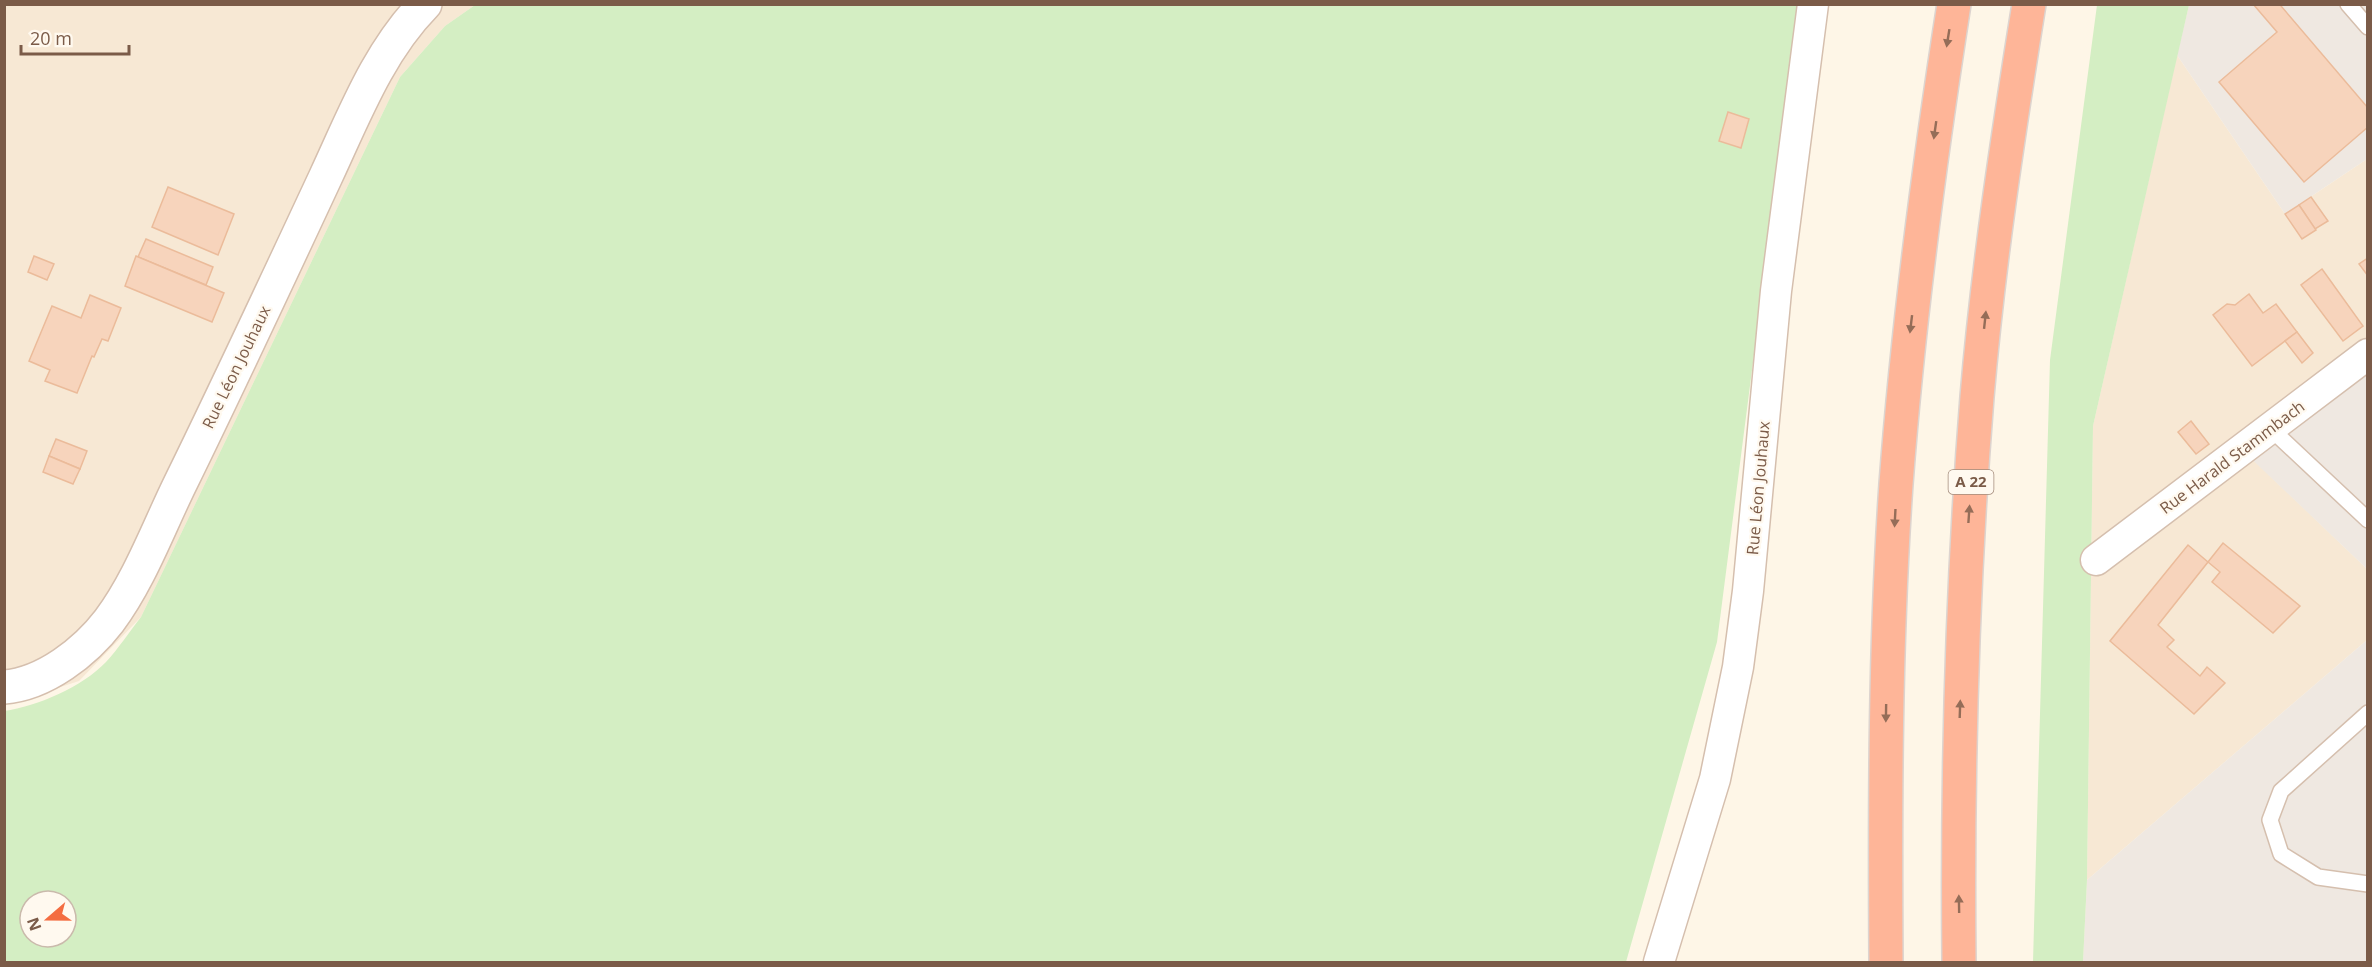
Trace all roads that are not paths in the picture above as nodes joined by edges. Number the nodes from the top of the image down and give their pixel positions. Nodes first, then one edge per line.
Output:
1 (425, 4) edge
2 (1813, 4) edge
3 (1954, 4) edge
4 (2029, 4) edge
5 (2348, 4) edge
6 (2367, 27) edge
7 (2367, 354) edge
8 (2270, 428) junction
9 (2367, 520) edge
10 (2096, 560) dead end
11 (4, 687) edge
12 (2367, 713) edge
13 (2367, 884) edge
14 (1886, 909) junction
15 (1659, 963) edge
16 (1880, 963) edge
17 (1886, 963) edge
18 (1959, 963) edge

1 - 11 street, Rue Léon Jouhaux
2 - 15 street, Rue Léon Jouhaux
3 -> 14 highway
18 -> 4 highway, A 22
5 - 6 lane
7 - 8 street, Rue Harald Stammbach
8 - 9 lane
8 - 10 street, Rue Harald Stammbach
12 - 13 lane
14 - 16 highway
14 - 17 highway

